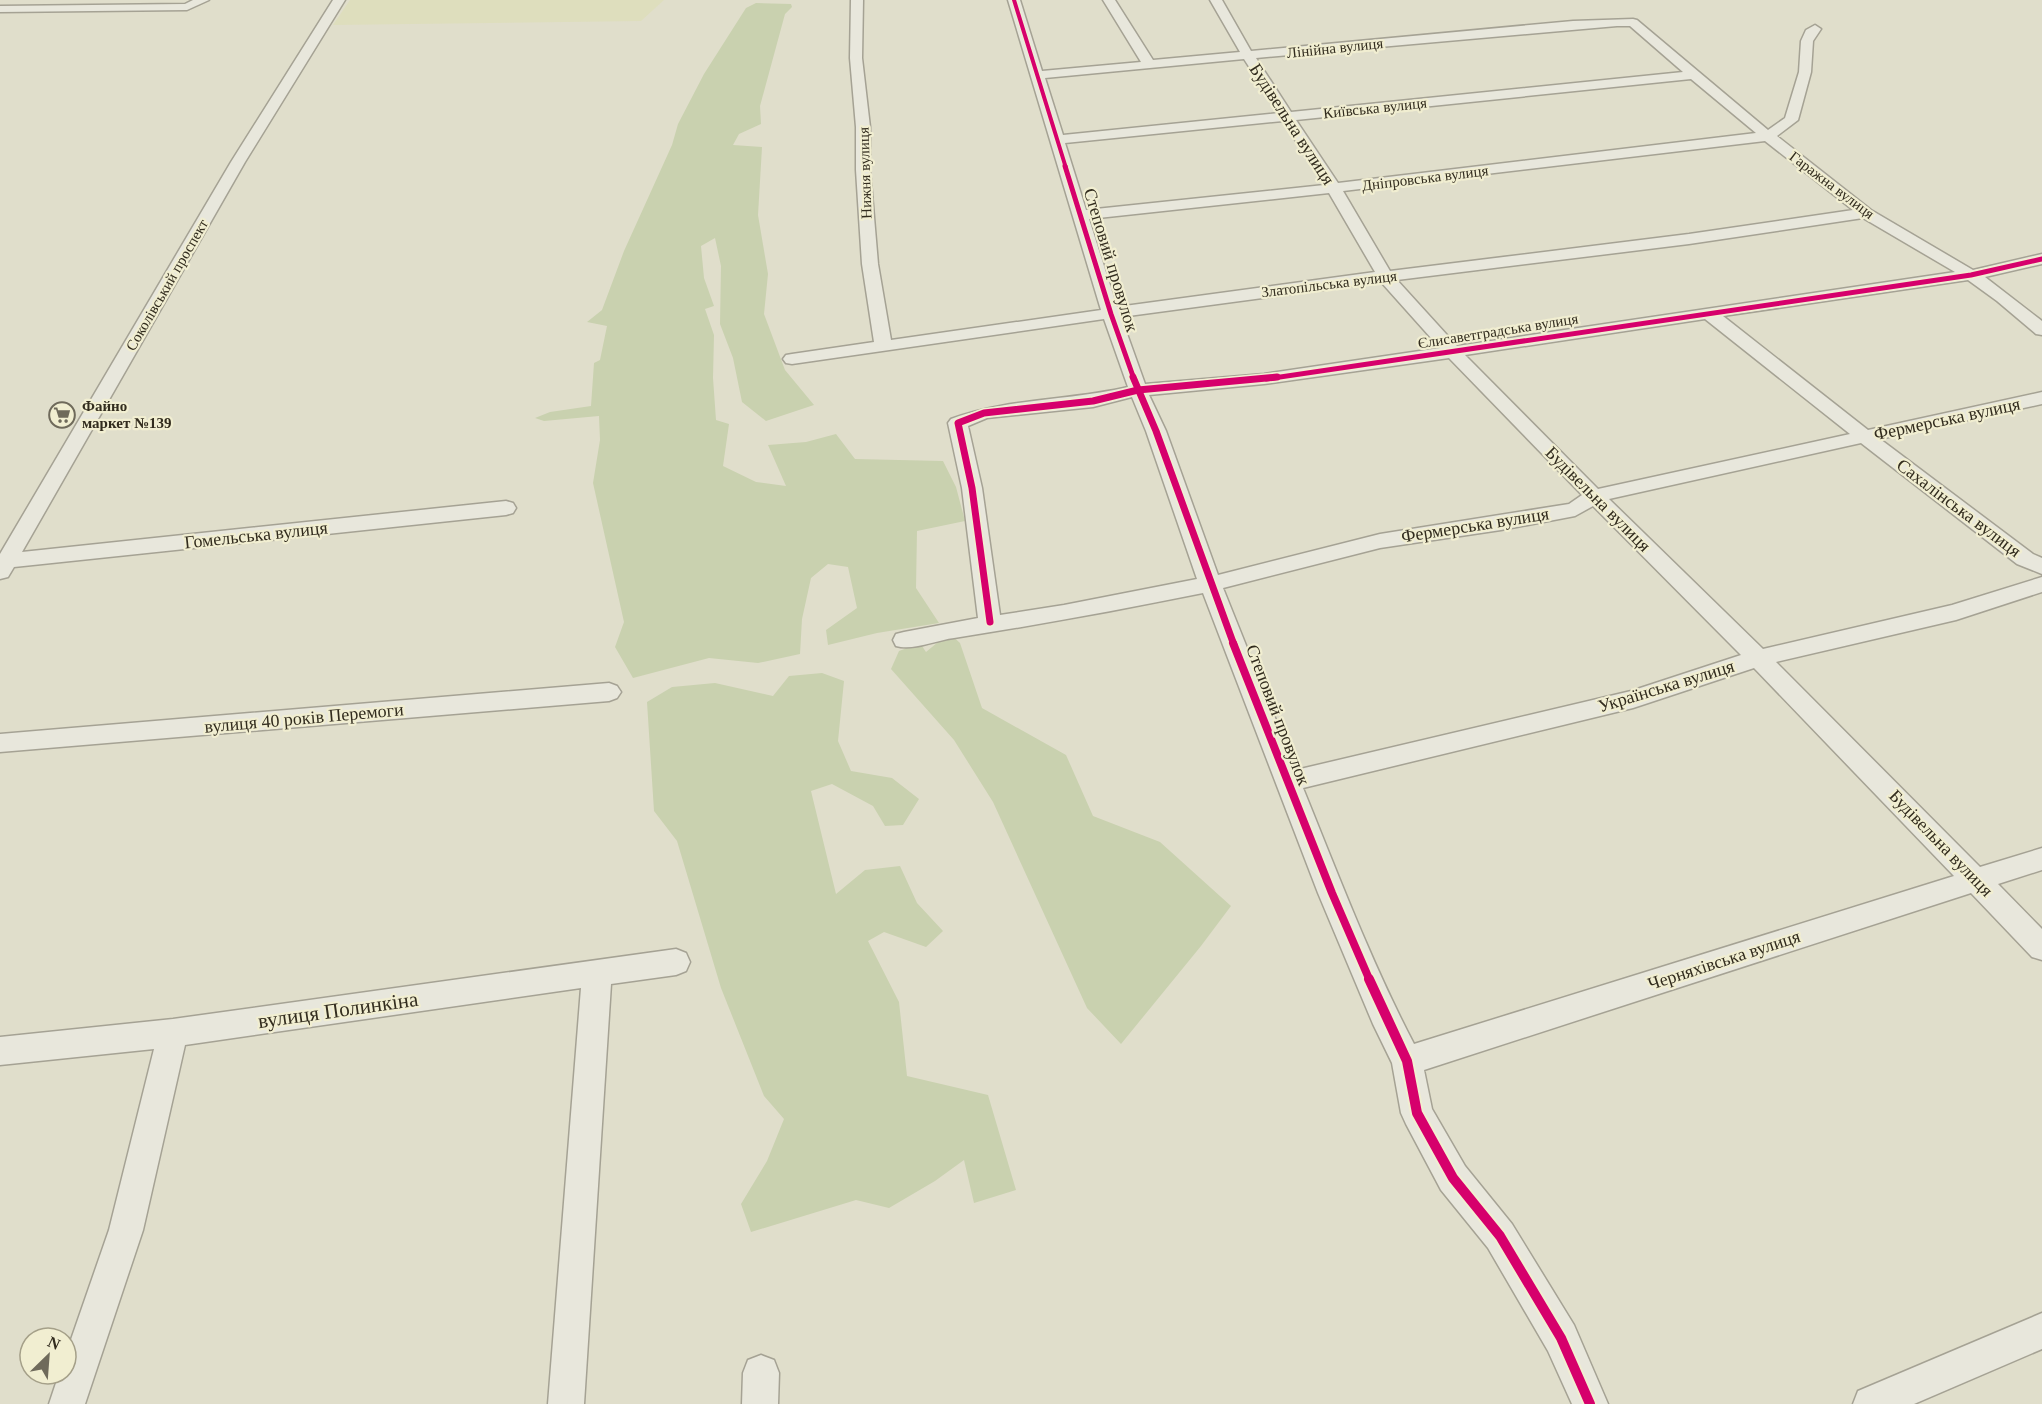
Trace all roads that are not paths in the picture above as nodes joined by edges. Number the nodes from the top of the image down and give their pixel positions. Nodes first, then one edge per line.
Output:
1 (202, 0) edge
2 (339, 0) edge
3 (857, 0) edge
4 (1014, 0) edge
5 (1109, 0) edge
6 (1216, 0) edge
7 (0, 9) edge
8 (1633, 23) joint
9 (1815, 28) dead end
10 (1248, 56) junction
11 (1149, 65) junction
12 (1036, 75) junction
13 (1693, 75) junction
14 (1287, 117) junction
15 (1768, 136) junction
16 (1057, 140) junction
17 (1334, 188) junction
18 (1866, 213) junction
19 (1081, 215) junction
20 (2042, 259) edge
21 (1971, 275) junction
22 (1385, 276) junction
23 (1709, 313) junction
24 (1111, 314) junction
25 (2042, 330) edge
26 (883, 345) junction
27 (1453, 352) junction
28 (792, 359) dead end
29 (1138, 390) junction
30 (2042, 398) edge
31 (1865, 437) junction
32 (1594, 496) junction
33 (506, 508) dead end
34 (3, 567) edge
35 (2042, 567) edge
36 (1210, 584) junction
37 (2042, 584) edge
38 (990, 622) junction
39 (904, 640) dead end
40 (1758, 658) junction
41 (609, 692) dead end
42 (0, 743) edge
43 (1288, 782) junction
44 (2042, 860) edge
45 (1977, 879) junction
46 (2042, 948) edge
47 (676, 962) dead end
48 (597, 975) junction
49 (173, 1033) junction
50 (0, 1051) edge
51 (1407, 1061) junction
52 (2042, 1331) edge
53 (67, 1404) edge
54 (566, 1404) edge
55 (1590, 1404) edge
56 (1871, 1404) edge

1 - 7 street
2 - 34 street, Соколівський проспект
3 - 26 street, Нижня вулиця
4 - 12 street, Степовий провулок
5 - 11 street
6 - 10 street, Будівельна вулиця
8 - 10 street, Лінійна вулиця
8 - 13 street, Гаражна вулиця
9 - 15 street
10 - 11 street, Лінійна вулиця
10 - 14 street, Будівельна вулиця
11 - 12 street, Лінійна вулиця
12 - 16 street, Степовий провулок
13 - 14 street, Київська вулиця
13 - 15 street, Гаражна вулиця
14 - 16 street, Київська вулиця
14 - 17 street, Будівельна вулиця
15 - 17 street, Дніпровська вулиця
15 - 18 street, Гаражна вулиця
16 - 19 street, Степовий провулок
17 - 19 street, Дніпровська вулиця
17 - 22 street, Будівельна вулиця
18 - 21 street, Гаражна вулиця
18 - 22 street, Златопільська вулиця
19 - 24 street, Степовий провулок
20 - 21 street, Єлисаветградська вулиця
21 - 23 street, Єлисаветградська вулиця
21 - 25 street, Гаражна вулиця
22 - 24 street, Златопільська вулиця
22 - 27 street, Будівельна вулиця
23 - 27 street, Єлисаветградська вулиця
23 - 31 street, Сахалінська вулиця
24 - 26 street, Златопільська вулиця
24 - 29 street, Степовий провулок
26 - 28 street, Златопільська вулиця
27 - 29 street, Єлисаветградська вулиця
27 - 32 street, Будівельна вулиця
29 - 36 street, Степовий провулок
29 - 38 street, Єлисаветградська вулиця
30 - 31 street, Фермерська вулиця
31 - 32 street, Фермерська вулиця
31 - 35 street, Сахалінська вулиця
32 - 36 street, Фермерська вулиця
32 - 40 street, Будівельна вулиця
33 - 34 street, Гомельська вулиця
36 - 38 street, Фермерська вулиця
36 - 43 street, Степовий провулок
37 - 40 street, Українська вулиця
38 - 39 street, Фермерська вулиця
40 - 43 street, Українська вулиця
40 - 45 street, Будівельна вулиця
41 - 42 street, вулиця 40 років Перемоги
43 - 51 street, Степовий провулок
44 - 45 street, Черняхівська вулиця
45 - 46 street, Будівельна вулиця
45 - 51 street, Черняхівська вулиця
47 - 48 street, вулиця Полинкіна
48 - 49 street, вулиця Полинкіна
48 - 54 street
49 - 50 street, вулиця Полинкіна
49 - 53 street
51 - 55 street, Степовий провулок
52 - 56 street

